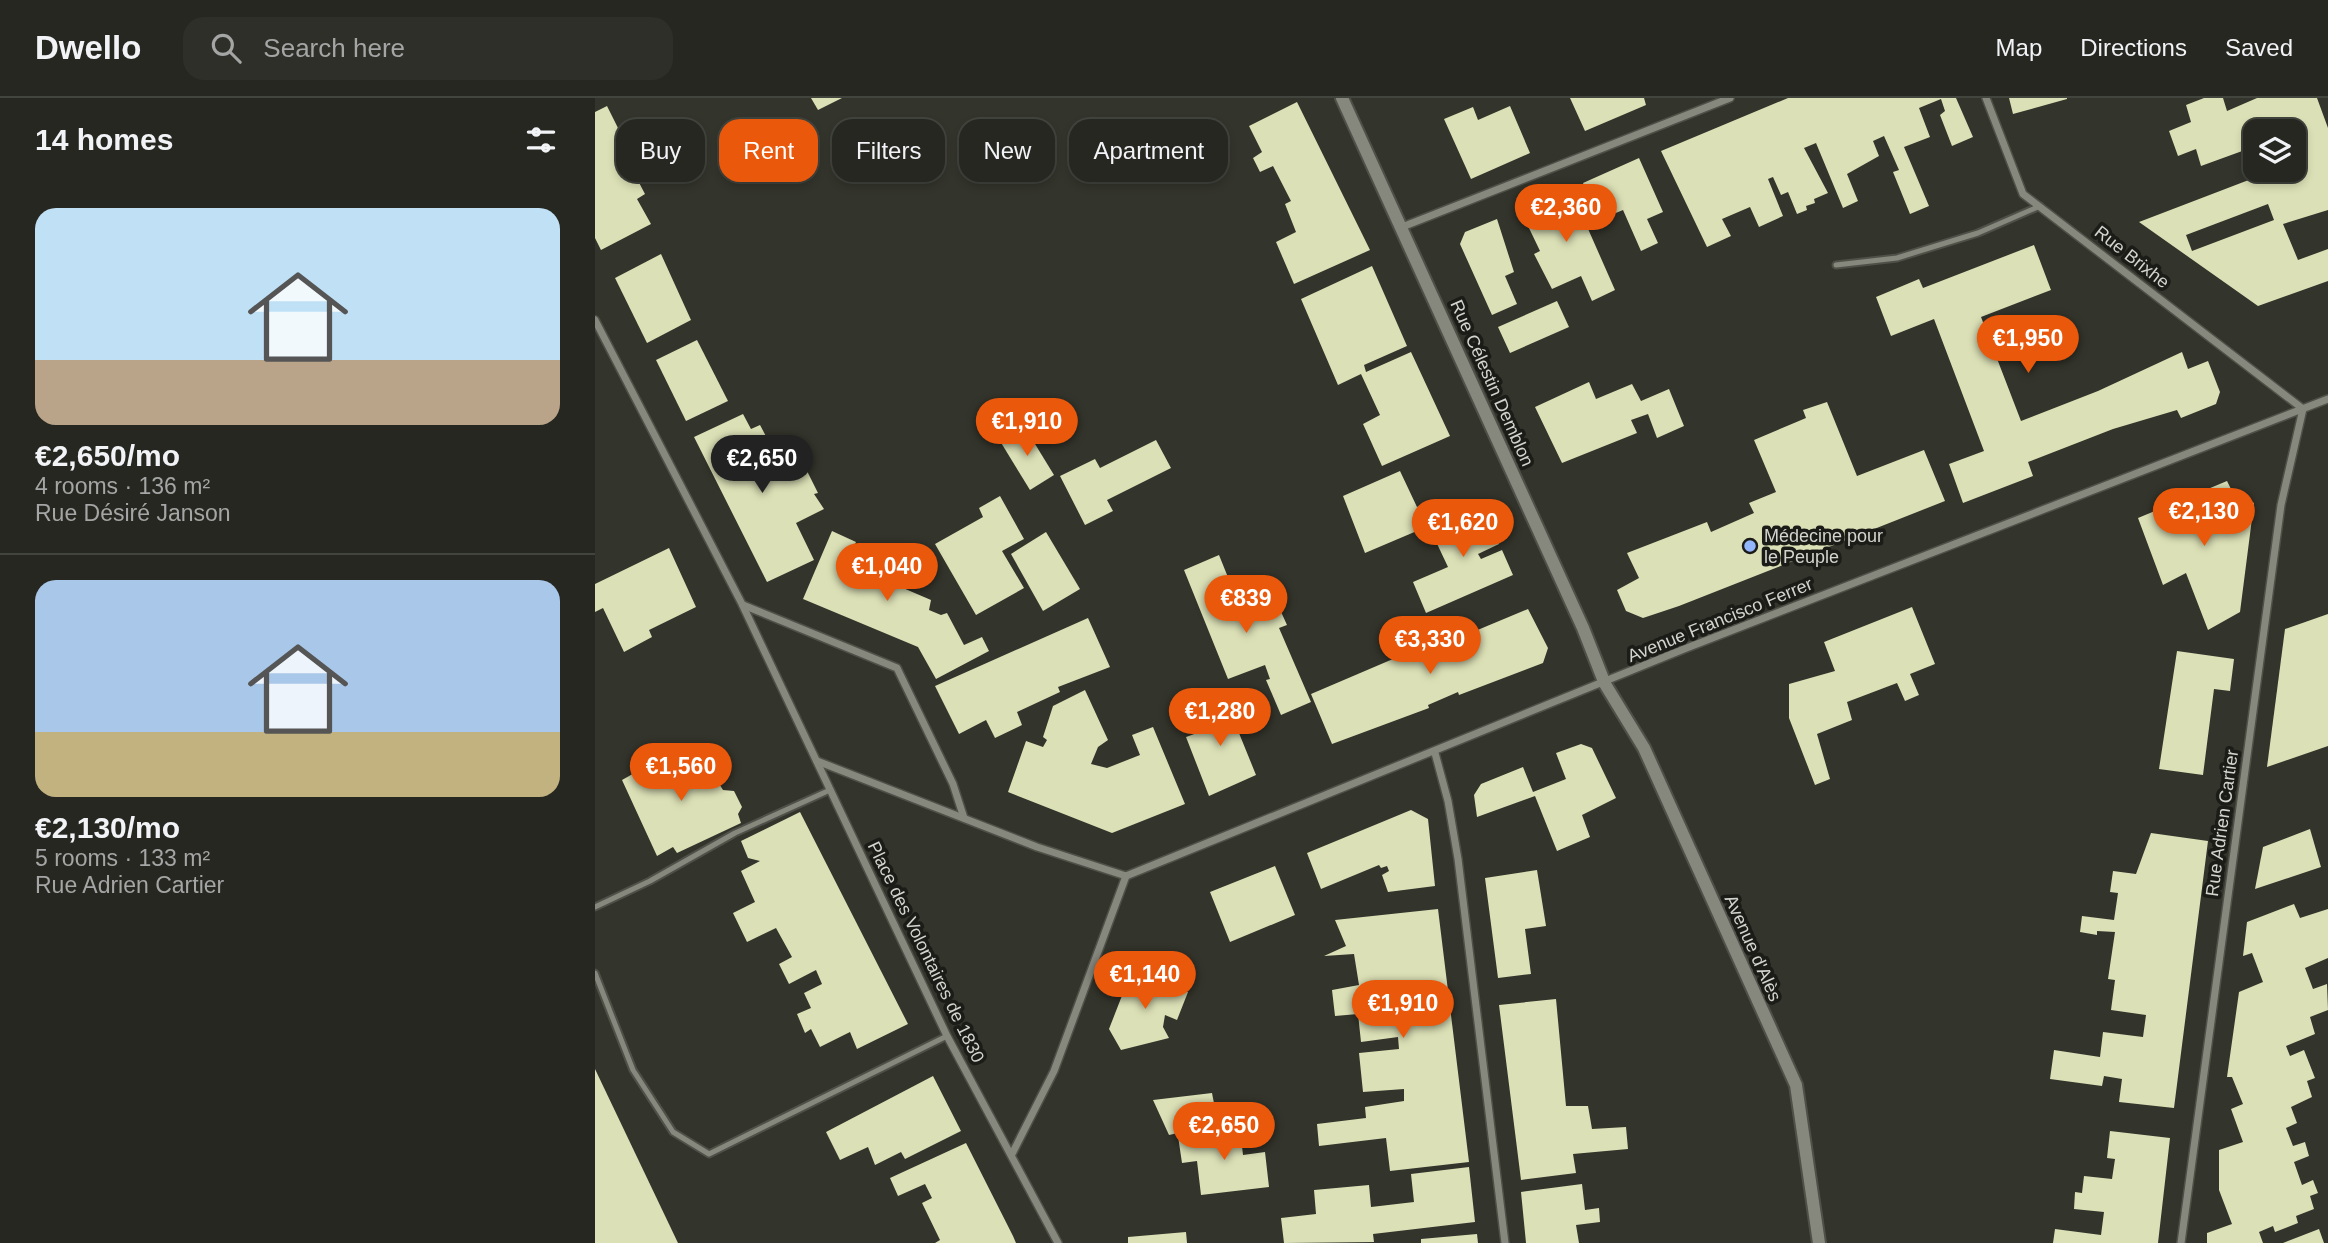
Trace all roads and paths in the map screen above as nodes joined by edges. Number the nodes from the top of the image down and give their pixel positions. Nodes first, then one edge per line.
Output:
1 (1342, 98) edge
2 (1730, 98) edge
3 (1986, 98) edge
4 (2040, 206) junction
5 (1402, 228) junction
6 (1836, 265) dead end
7 (595, 320) edge
8 (2328, 400) edge
9 (2303, 409) junction
10 (742, 604) junction
11 (1605, 684) junction
12 (1435, 753) junction
13 (817, 761) junction
14 (830, 790) junction
15 (964, 818) junction
16 (1126, 876) junction
17 (595, 907) edge
18 (595, 973) edge
19 (947, 1036) junction
20 (1012, 1154) junction
21 (1058, 1243) edge
22 (1505, 1243) edge
23 (1819, 1243) edge
24 (2181, 1243) edge

1 - 5 street, Rue Célestin Demblon
2 - 5 street
3 - 4 street, Rue Brixhe
4 - 6 lane
4 - 9 street, Rue Brixhe
5 - 11 street, Rue Célestin Demblon
7 - 10 street, Place des Volontaires de 1830
8 - 9 street, Avenue Francisco Ferrer
9 - 11 street, Avenue Francisco Ferrer
9 - 24 street, Rue Adrien Cartier
10 - 13 street, Place des Volontaires de 1830
10 - 15 street
11 - 12 street, Avenue Francisco Ferrer
11 - 23 street, Avenue d'Alès
12 - 16 street, Avenue Francisco Ferrer
12 - 22 street
13 - 14 street, Place des Volontaires de 1830
13 - 15 street
14 - 17 lane
14 - 19 street, Place des Volontaires de 1830
15 - 16 street
16 - 20 street
18 - 19 lane
19 - 20 street, Place des Volontaires de 1830
20 - 21 street, Place des Volontaires de 1830

